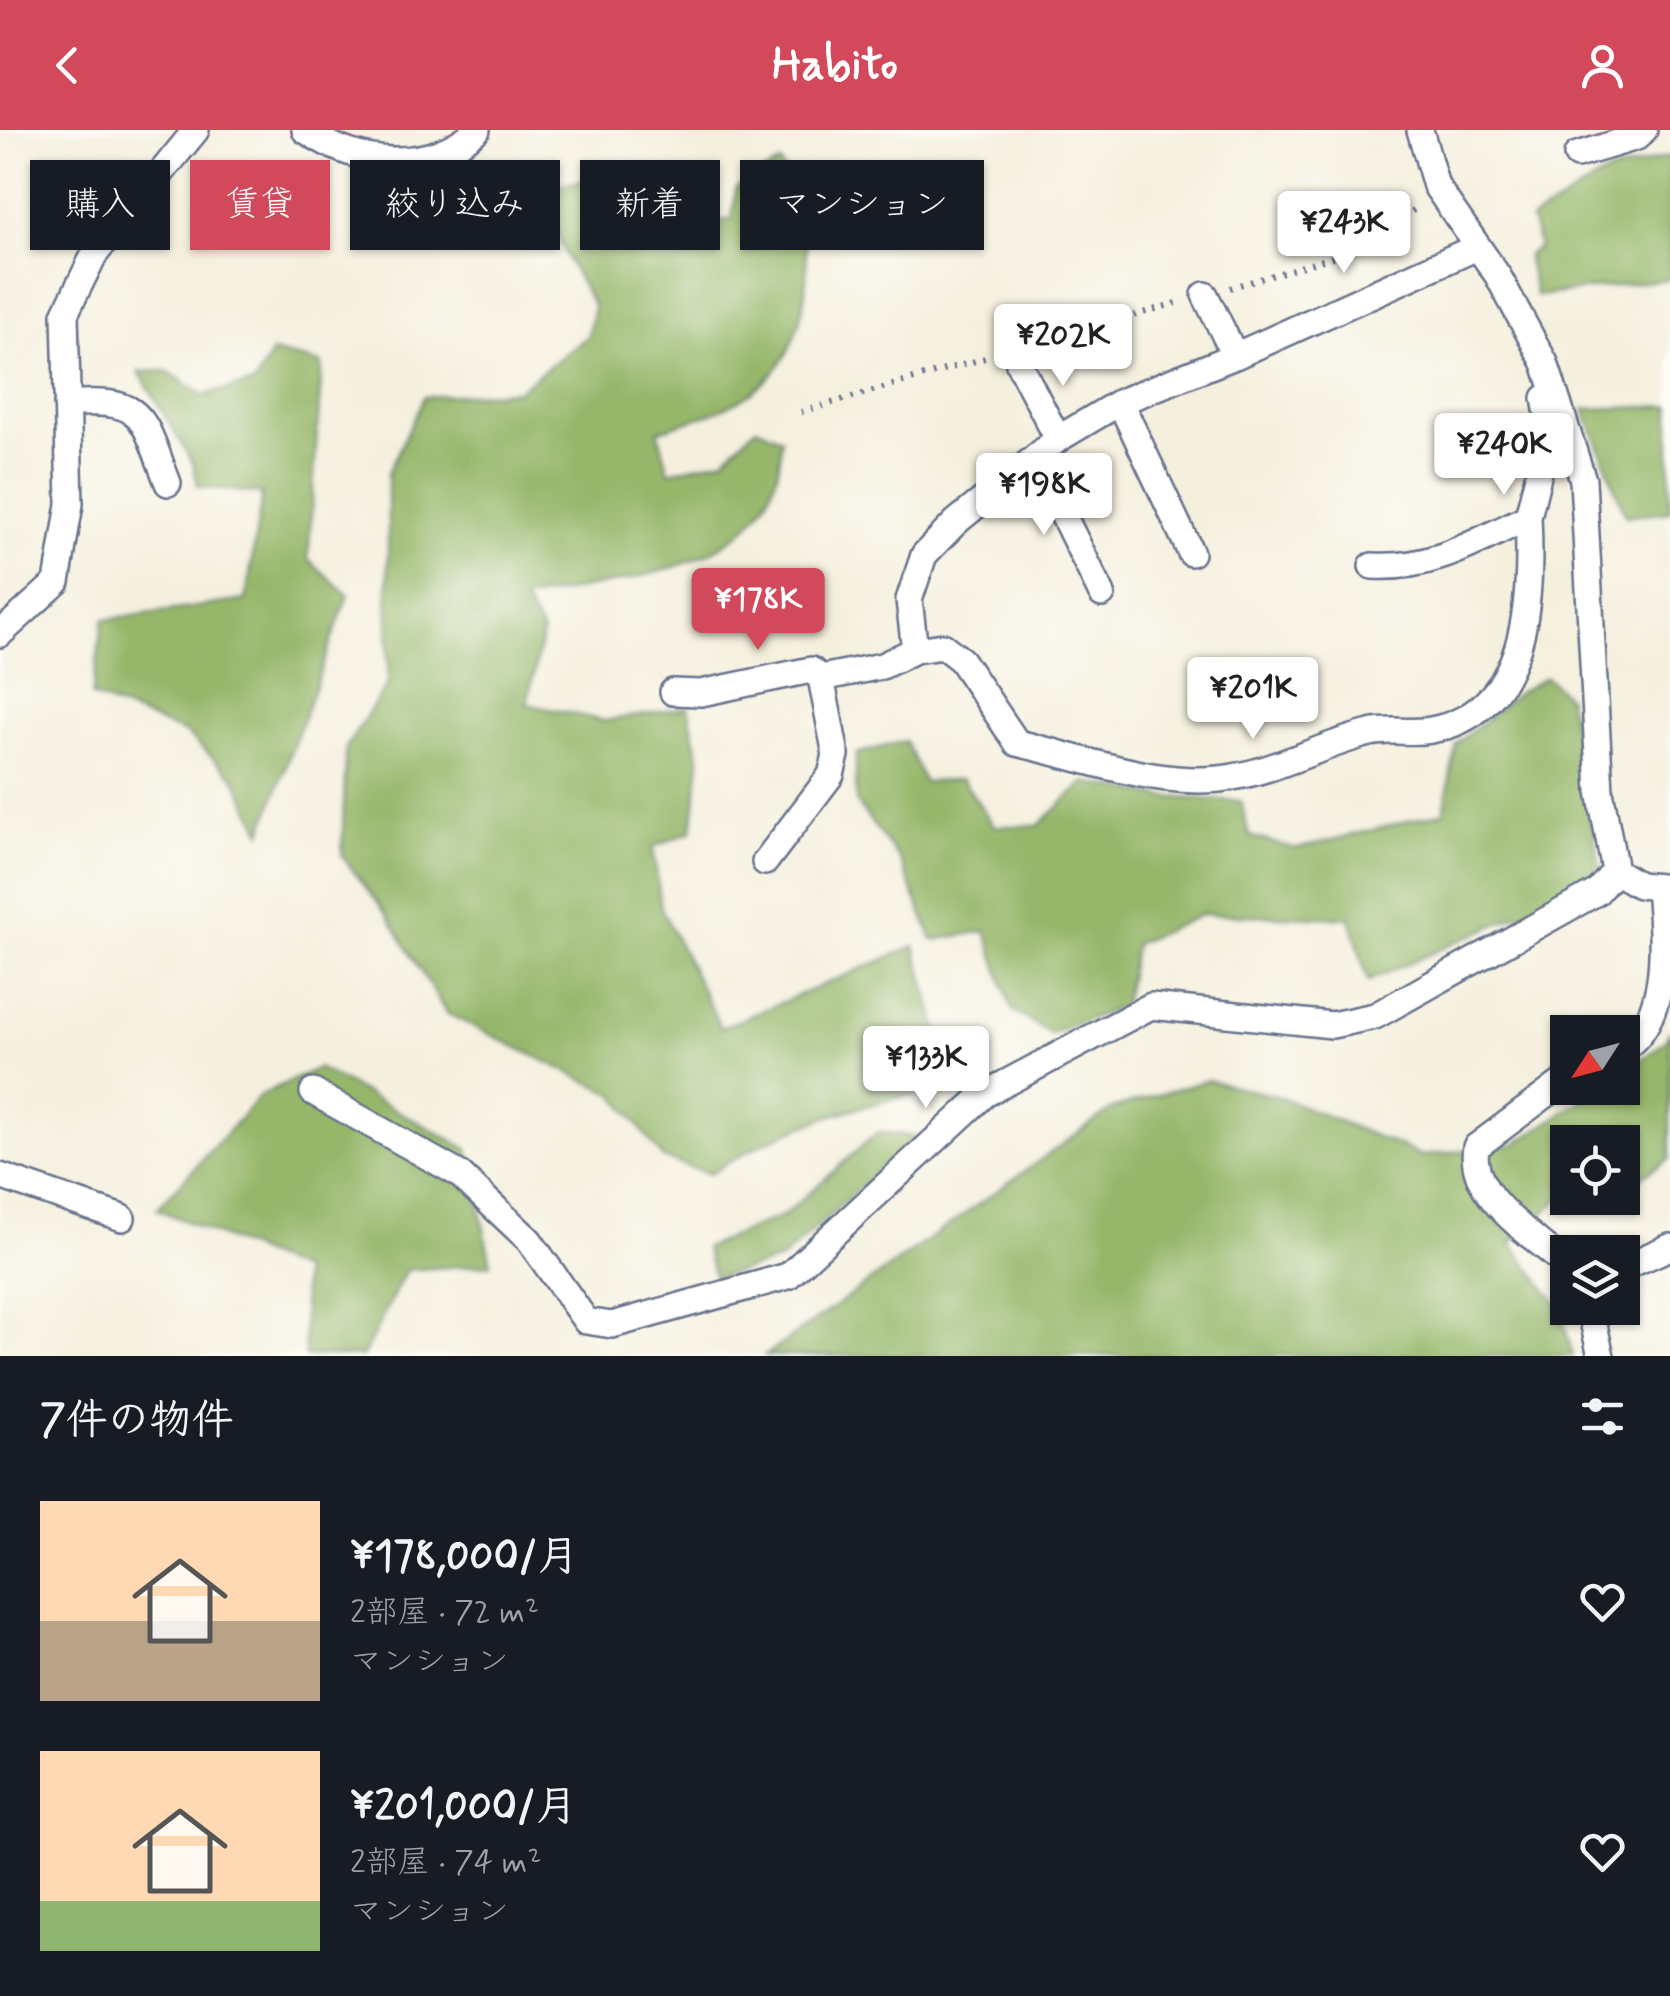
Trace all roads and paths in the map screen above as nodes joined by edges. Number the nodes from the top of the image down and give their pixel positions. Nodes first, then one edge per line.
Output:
1 (196, 130) edge
2 (305, 130) edge
3 (478, 130) edge
4 (1420, 130) edge
5 (1644, 130) edge
6 (1577, 155) dead end
7 (1440, 192) junction
8 (1477, 247) junction
9 (1205, 295) junction
10 (1015, 355) junction
11 (1234, 356) junction
12 (1545, 364) junction
13 (1120, 402) junction
14 (67, 404) junction
15 (801, 412) dead end
16 (1058, 439) junction
17 (1035, 458) junction
18 (168, 483) dead end
19 (1528, 517) junction
20 (1190, 553) dead end
21 (1372, 566) dead end
22 (1102, 594) dead end
23 (0, 634) edge
24 (914, 650) junction
25 (821, 678) junction
26 (673, 692) dead end
27 (765, 862) dead end
28 (1615, 871) junction
29 (1664, 888) edge
30 (1640, 1034) edge
31 (314, 1092) dead end
32 (1550, 1092) edge
33 (0, 1176) edge
34 (122, 1218) dead end
35 (1670, 1247) edge
36 (1550, 1250) edge
37 (1640, 1260) edge
38 (1594, 1325) edge
39 (1601, 1356) edge

1 - 14 street
2 - 3 street
4 - 7 street
5 - 6 street
7 - 8 street
7 - 9 path
8 - 11 street
8 - 12 street
9 - 10 path
9 - 11 street
10 - 15 path
10 - 16 street
11 - 13 street
12 - 19 street
12 - 28 street
13 - 16 street
13 - 20 street
14 - 18 street
14 - 23 street
16 - 17 street
17 - 22 street
17 - 24 street
19 - 21 street
19 - 24 street
24 - 25 street
25 - 26 street
25 - 27 street
28 - 29 street
28 - 31 street
29 - 30 street
32 - 36 street
33 - 34 street
35 - 37 street
38 - 39 street

